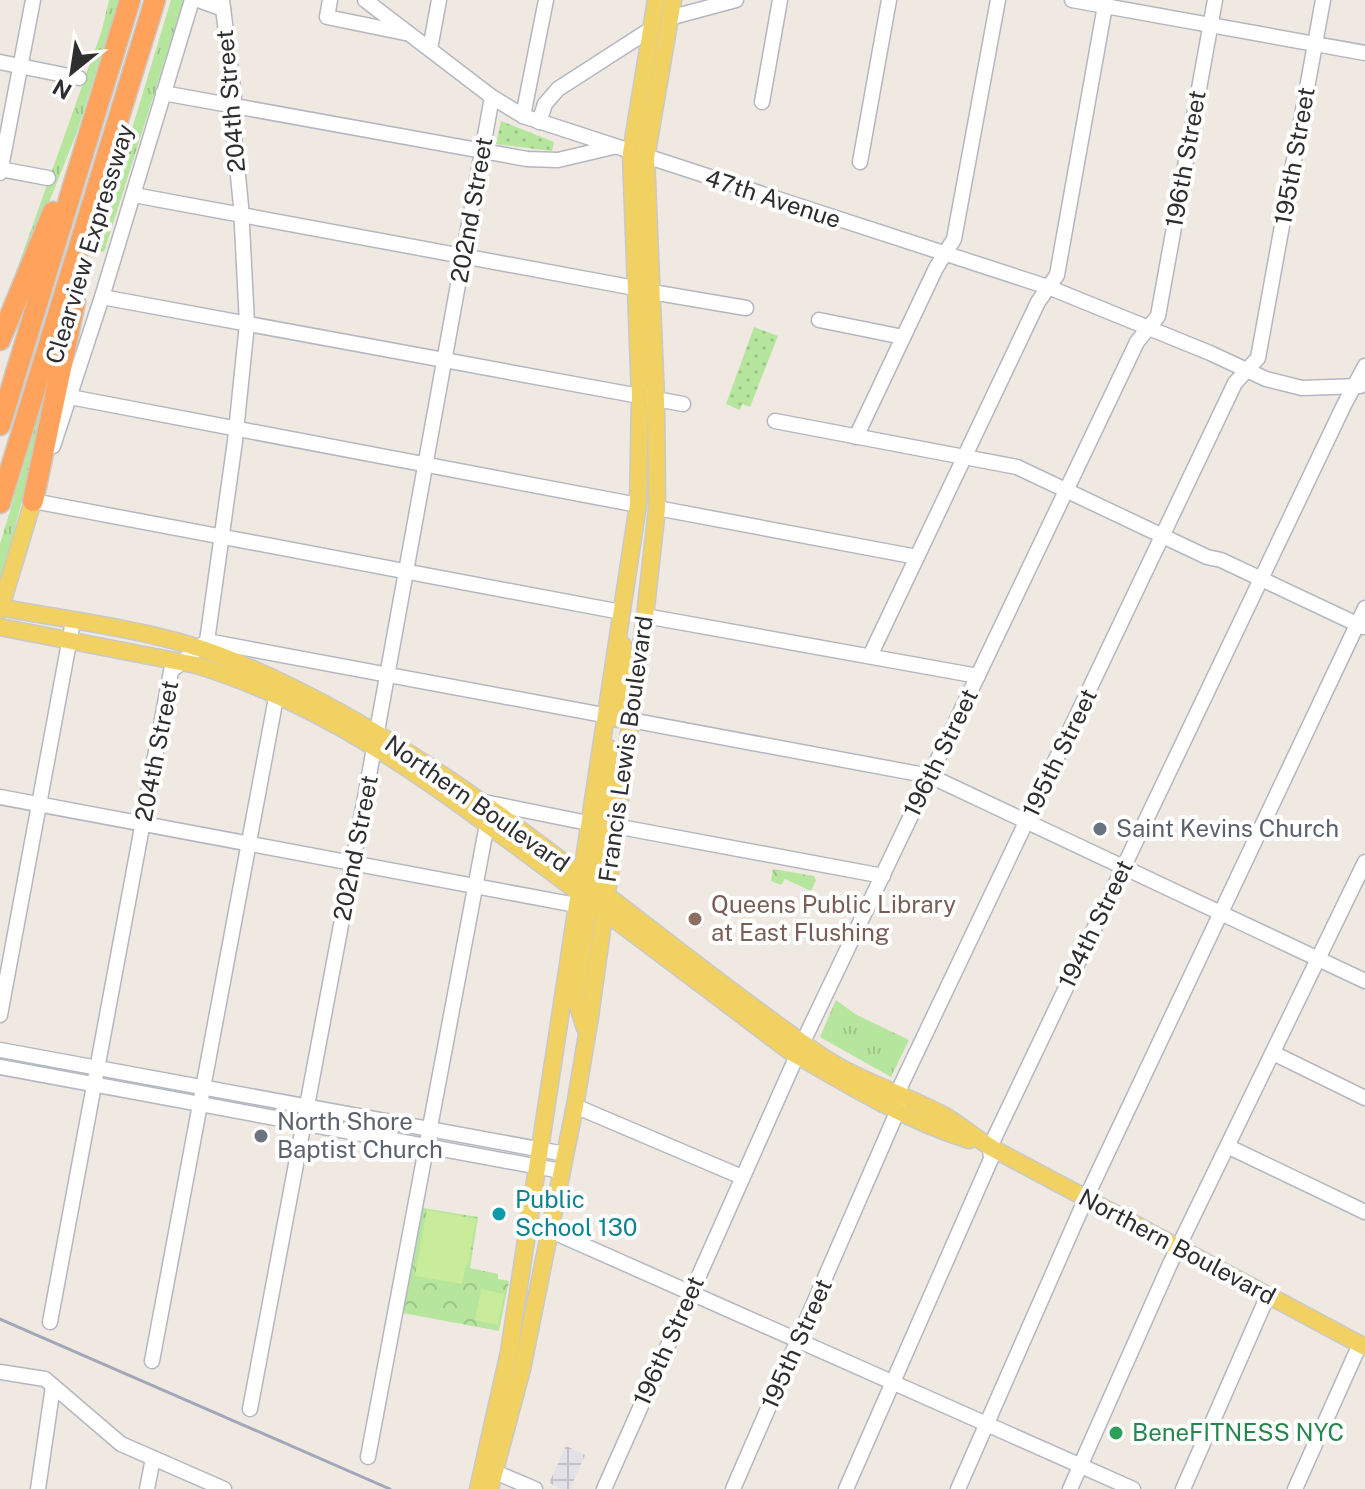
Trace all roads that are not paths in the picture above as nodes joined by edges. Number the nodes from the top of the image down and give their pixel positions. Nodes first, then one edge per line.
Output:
1 (33, 0) edge
2 (130, 0) edge
3 (155, 0) edge
4 (192, 0) edge
5 (198, 0) edge
6 (330, 0) edge
7 (365, 0) edge
8 (439, 0) edge
9 (546, 0) edge
10 (656, 0) edge
11 (673, 0) edge
12 (736, 0) edge
13 (780, 0) edge
14 (889, 0) edge
15 (998, 0) edge
16 (1072, 0) edge
17 (1215, 0) edge
18 (1323, 0) edge
19 (1106, 3) edge
20 (222, 4) edge
21 (669, 18) junction
22 (1210, 25) junction
23 (651, 29) junction
24 (410, 33) junction
25 (1315, 44) junction
26 (430, 49) junction
27 (1365, 53) edge
28 (0, 62) edge
29 (20, 66) junction
30 (79, 78) dead end
31 (105, 78) junction
32 (558, 89) junction
33 (163, 93) junction
34 (527, 96) junction
35 (492, 97) junction
36 (762, 102) dead end
37 (233, 105) junction
38 (523, 116) junction
39 (539, 122) junction
40 (613, 147) junction
41 (483, 152) junction
42 (639, 155) junction
43 (860, 162) dead end
44 (0, 171) edge
45 (48, 178) dead end
46 (101, 179) junction
47 (134, 195) junction
48 (242, 215) junction
49 (946, 254) junction
50 (463, 255) junction
51 (1048, 287) junction
52 (644, 290) junction
53 (102, 297) junction
54 (746, 308) dead end
55 (819, 320) dead end
56 (247, 324) junction
57 (1149, 328) junction
58 (903, 337) junction
59 (0, 340) edge
60 (444, 361) junction
61 (1365, 366) edge
62 (1247, 371) junction
63 (1360, 386) edge
64 (70, 397) junction
65 (648, 399) junction
66 (683, 404) dead end
67 (775, 421) dead end
68 (0, 425) edge
69 (236, 431) junction
70 (856, 437) junction
71 (965, 456) junction
72 (425, 466) junction
73 (1067, 489) junction
74 (33, 501) junction
75 (0, 503) edge
76 (638, 505) junction
77 (657, 508) junction
78 (1164, 535) junction
79 (223, 537) junction
80 (917, 557) junction
81 (406, 570) junction
82 (1259, 582) junction
83 (0, 608) edge
84 (1365, 608) edge
85 (621, 612) junction
86 (645, 616) junction
87 (73, 621) junction
88 (0, 627) edge
89 (1360, 630) edge
90 (69, 640) junction
91 (203, 645) junction
92 (870, 656) junction
93 (183, 662) junction
94 (221, 664) junction
95 (387, 675) junction
96 (978, 676) junction
97 (277, 689) junction
98 (616, 719) junction
99 (376, 740) junction
100 (930, 776) junction
101 (596, 783) junction
102 (0, 797) edge
103 (479, 801) junction
104 (39, 805) junction
105 (1027, 820) junction
106 (588, 823) junction
107 (487, 824) junction
108 (143, 825) junction
109 (615, 826) junction
110 (248, 844) junction
111 (353, 864) junction
112 (1364, 864) edge
113 (1124, 866) junction
114 (883, 876) junction
115 (474, 886) junction
116 (590, 895) junction
117 (1220, 912) junction
118 (1318, 959) junction
119 (1365, 981) edge
120 (0, 1015) edge
121 (796, 1049) junction
122 (0, 1050) edge
123 (1273, 1053) junction
124 (0, 1067) edge
125 (97, 1076) junction
126 (202, 1096) junction
127 (1365, 1098) edge
128 (899, 1103) junction
129 (575, 1106) junction
130 (308, 1107) junction
131 (305, 1123) junction
132 (429, 1128) junction
133 (425, 1146) junction
134 (990, 1147) junction
135 (1229, 1147) junction
136 (540, 1149) junction
137 (565, 1154) junction
138 (537, 1167) junction
139 (561, 1171) junction
140 (742, 1177) junction
141 (1086, 1198) junction
142 (1365, 1212) edge
143 (549, 1230) junction
144 (1179, 1248) junction
145 (690, 1293) junction
146 (1268, 1295) junction
147 (50, 1322) dead end
148 (799, 1341) junction
149 (1362, 1346) edge
150 (152, 1361) dead end
151 (0, 1372) edge
152 (893, 1383) junction
153 (53, 1386) junction
154 (250, 1409) dead end
155 (987, 1424) junction
156 (368, 1457) dead end
157 (153, 1458) junction
158 (1080, 1466) junction
159 (495, 1472) junction
160 (38, 1489) edge
161 (147, 1489) edge
162 (224, 1489) edge
163 (478, 1489) edge
164 (490, 1489) edge
165 (535, 1489) edge
166 (604, 1489) edge
167 (733, 1489) edge
168 (846, 1489) edge
169 (958, 1489) edge
170 (1070, 1489) edge
171 (1133, 1489) edge
172 (1183, 1489) edge
173 (1295, 1489) edge

1 - 29 street
2 - 31 highway, Clearview Expressway
3 - 46 highway, Clearview Expressway
4 - 33 street, Clearview Expressway
5 - 20 street
6 - 24 street
7 - 24 street, 47th Avenue
8 - 26 street
9 - 34 street
10 - 23 main road, Francis Lewis Boulevard
11 - 21 main road, Francis Lewis Boulevard
12 - 21 street
13 - 36 street
14 - 43 street
15 - 49 street
16 - 19 street
17 - 22 street, 196th Street
18 - 25 street, 195th Street
19 - 22 street
19 - 51 street
20 - 37 street, 204th Street
21 - 42 main road, Francis Lewis Boulevard
22 - 25 street
22 - 57 street, 196th Street
23 - 32 street
23 - 42 main road, Francis Lewis Boulevard
24 - 26 street, 47th Avenue
25 - 27 street
25 - 62 street, 195th Street
26 - 35 street, 47th Avenue
28 - 29 street
29 - 30 street
29 - 44 street
31 - 59 highway
31 - 68 highway, Clearview Expressway
32 - 34 street
32 - 39 street
33 - 37 street
33 - 47 street, Clearview Expressway
34 - 38 street
35 - 38 street, 47th Avenue
35 - 41 street, 202nd Street
37 - 41 street
37 - 48 street, 204th Street
38 - 39 street, 47th Avenue
39 - 40 street, 47th Avenue
40 - 41 street
40 - 42 street, 47th Avenue
41 - 50 street, 202nd Street
42 - 49 street, 47th Avenue
42 - 52 main road, Francis Lewis Boulevard
44 - 45 street
46 - 74 highway
46 - 75 highway, Clearview Expressway
47 - 48 street
47 - 53 street, Clearview Expressway
48 - 50 street
48 - 56 street, 204th Street
49 - 51 street, 47th Avenue
49 - 58 street
50 - 52 street
50 - 60 street, 202nd Street
51 - 57 street, 47th Avenue
51 - 71 street
52 - 54 street
52 - 65 main road, Francis Lewis Boulevard
53 - 56 street
53 - 64 street, Clearview Expressway
55 - 58 street
56 - 60 street
56 - 69 street, 204th Street
57 - 62 street, 47th Avenue
57 - 73 street, 196th Street
58 - 70 street
60 - 65 street
60 - 72 street, 202nd Street
61 - 63 street, 194th Street
62 - 63 street, 47th Avenue
62 - 78 street, 195th Street
63 - 82 street, 194th Street
64 - 69 street
64 - 74 street, Clearview Expressway
65 - 66 street
65 - 76 main road, Francis Lewis Boulevard
65 - 77 main road, Francis Lewis Boulevard
67 - 70 street
69 - 72 street
69 - 79 street, 204th Street
70 - 71 street
71 - 73 street
71 - 80 street
72 - 76 street
72 - 81 street, 202nd Street
73 - 78 street
73 - 96 street, 196th Street
74 - 79 street
74 - 83 main road
76 - 85 main road, Francis Lewis Boulevard
77 - 80 street
77 - 86 main road, Francis Lewis Boulevard
78 - 82 street
78 - 105 street, 195th Street
79 - 81 street
79 - 91 street, 204th Street
80 - 92 street
81 - 85 street
81 - 95 street, 202nd Street
82 - 89 street
82 - 113 street, 194th Street
83 - 87 main road, Northern Boulevard
84 - 89 street
85 - 98 main road, Francis Lewis Boulevard
86 - 92 street
86 - 98 main road, Francis Lewis Boulevard
87 - 90 street
87 - 91 main road, Northern Boulevard
88 - 90 main road, Northern Boulevard
89 - 117 street
90 - 93 main road, Northern Boulevard
90 - 104 street
91 - 93 street, 204th Street
91 - 94 main road, Northern Boulevard
91 - 95 street
92 - 96 street
93 - 94 main road, Northern Boulevard
93 - 108 street, 204th Street
94 - 97 main road, Northern Boulevard
95 - 98 street
95 - 99 street, 202nd Street
96 - 100 street, 196th Street
97 - 99 main road, Northern Boulevard
97 - 99 main road, Northern Boulevard
97 - 110 street
98 - 100 street
98 - 101 main road, Francis Lewis Boulevard
98 - 109 main road, Francis Lewis Boulevard
99 - 103 main road, Northern Boulevard
99 - 107 main road, Northern Boulevard
99 - 111 street, 202nd Street
100 - 105 street
100 - 114 street, 196th Street
101 - 106 main road, Francis Lewis Boulevard
101 - 116 main road
102 - 104 street
103 - 106 street
103 - 116 main road, Northern Boulevard
104 - 108 street
104 - 120 street
105 - 113 street
105 - 128 street, 195th Street
106 - 116 main road, Francis Lewis Boulevard
107 - 115 street
107 - 116 main road, Northern Boulevard
108 - 110 street
108 - 125 street, 204th Street
109 - 114 street
109 - 116 main road, Francis Lewis Boulevard
110 - 111 street
110 - 126 street
111 - 115 street
111 - 130 street, 202nd Street
112 - 118 street
113 - 117 street
113 - 134 street, 194th Street
114 - 121 street, 196th Street
115 - 116 street
115 - 132 street
116 - 121 main road, Northern Boulevard
116 - 129 main road, Francis Lewis Boulevard
116 - 136 main road, Francis Lewis Boulevard
117 - 118 street
117 - 141 street
118 - 119 street
118 - 123 street
121 - 128 main road, Northern Boulevard
121 - 128 main road, Northern Boulevard
121 - 140 street, 196th Street
122 - 125 street
123 - 127 street
123 - 135 street
124 - 125 street
125 - 126 street
125 - 147 street, 204th Street
126 - 130 street
126 - 131 street
126 - 150 street
128 - 134 main road, Northern Boulevard
128 - 148 street, 195th Street
129 - 137 main road, Francis Lewis Boulevard
129 - 140 street
130 - 131 street, 202nd Street
130 - 132 street
131 - 133 street
131 - 154 street, 202nd Street
132 - 133 street
132 - 136 street
133 - 138 street
133 - 156 street
134 - 141 main road, Northern Boulevard
134 - 152 street, 194th Street
135 - 142 street
135 - 144 street
136 - 137 street
136 - 138 main road, Francis Lewis Boulevard
137 - 139 main road, Francis Lewis Boulevard
138 - 139 street
138 - 163 main road, Francis Lewis Boulevard
139 - 143 main road, Francis Lewis Boulevard
140 - 145 street, 196th Street
141 - 144 main road, Northern Boulevard
141 - 155 street
143 - 145 street
143 - 159 main road, Francis Lewis Boulevard
144 - 146 main road, Northern Boulevard
144 - 158 street
145 - 148 street
145 - 166 street, 196th Street
146 - 149 main road, Northern Boulevard
146 - 172 street
148 - 152 street
148 - 167 street, 195th Street
149 - 173 street
151 - 153 street
152 - 155 street
152 - 168 street, 194th Street
153 - 157 street
153 - 160 street
155 - 158 street
155 - 169 street
157 - 161 street
157 - 162 street
158 - 170 street
158 - 171 street
159 - 164 main road, Francis Lewis Boulevard
159 - 165 street

